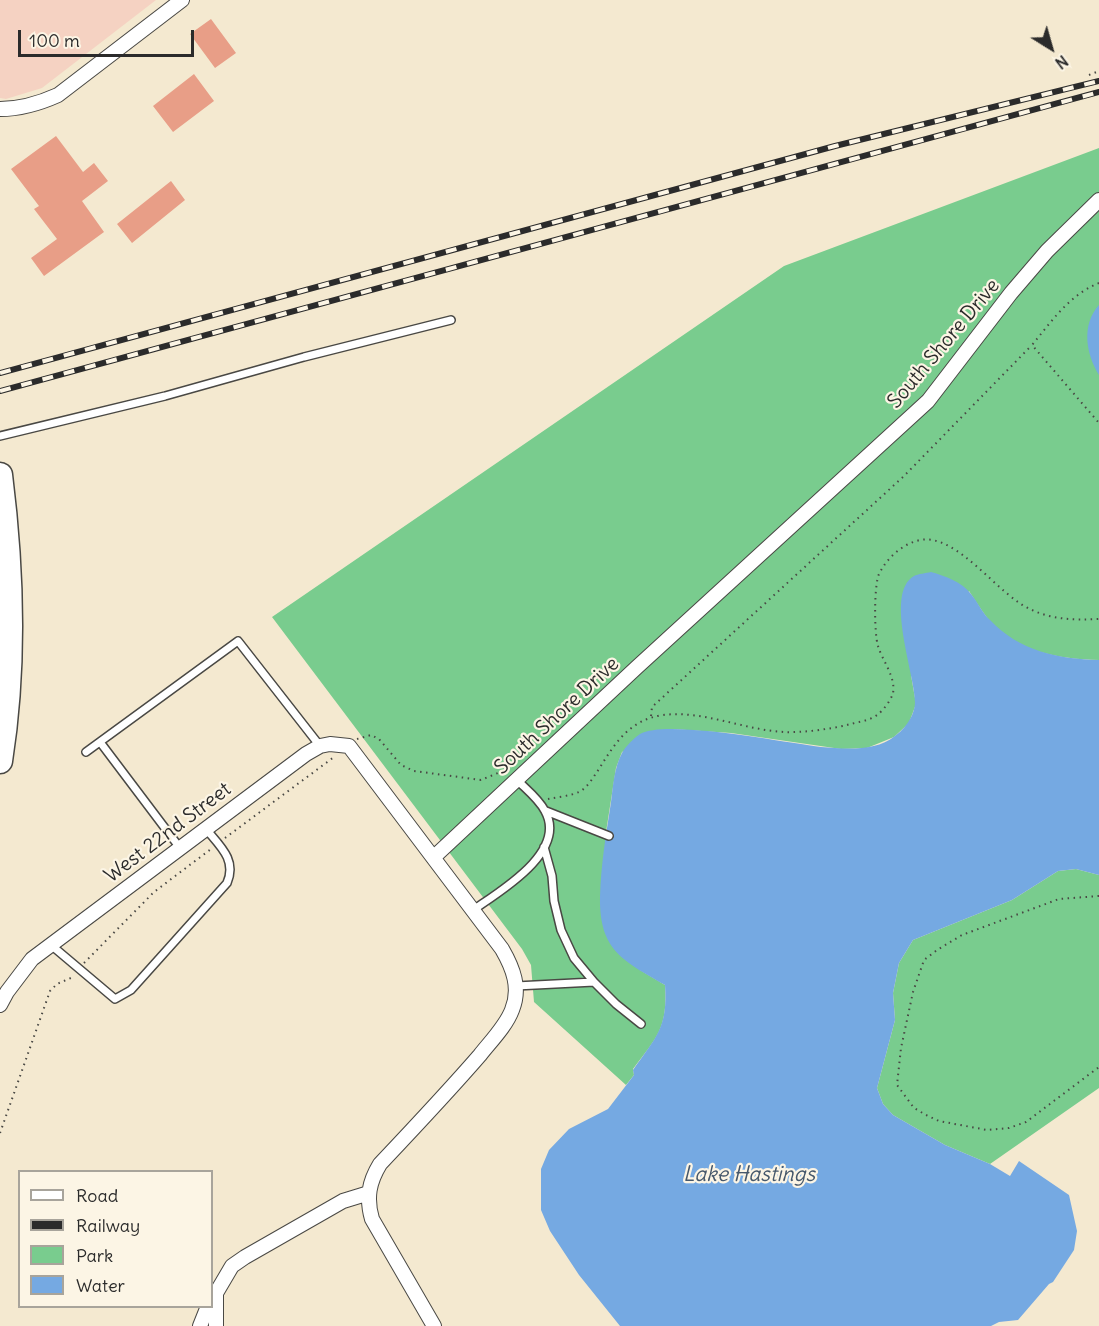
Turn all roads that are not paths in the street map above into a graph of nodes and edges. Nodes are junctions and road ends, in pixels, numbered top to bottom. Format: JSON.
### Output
{"nodes":[{"id":1,"x":182,"y":0,"type":"edge"},
{"id":2,"x":0,"y":109,"type":"edge"},
{"id":3,"x":1099,"y":200,"type":"edge"},
{"id":4,"x":451,"y":320,"type":"dead end"},
{"id":5,"x":0,"y":436,"type":"edge"},
{"id":6,"x":0,"y":474,"type":"edge"},
{"id":7,"x":100,"y":742,"type":"junction"},
{"id":8,"x":315,"y":749,"type":"junction"},
{"id":9,"x":86,"y":752,"type":"dead end"},
{"id":10,"x":0,"y":761,"type":"edge"},
{"id":11,"x":517,"y":780,"type":"junction"},
{"id":12,"x":546,"y":811,"type":"junction"},
{"id":13,"x":206,"y":829,"type":"junction"},
{"id":14,"x":609,"y":836,"type":"dead end"},
{"id":15,"x":544,"y":847,"type":"junction"},
{"id":16,"x":180,"y":848,"type":"junction"},
{"id":17,"x":434,"y":857,"type":"junction"},
{"id":18,"x":472,"y":910,"type":"junction"},
{"id":19,"x":51,"y":945,"type":"junction"},
{"id":20,"x":594,"y":982,"type":"junction"},
{"id":21,"x":516,"y":987,"type":"junction"},
{"id":22,"x":0,"y":1005,"type":"edge"},
{"id":23,"x":641,"y":1024,"type":"dead end"},
{"id":24,"x":369,"y":1193,"type":"junction"},
{"id":25,"x":214,"y":1296,"type":"edge"},
{"id":26,"x":207,"y":1308,"type":"edge"},
{"id":27,"x":200,"y":1326,"type":"edge"},
{"id":28,"x":216,"y":1326,"type":"edge"},
{"id":29,"x":434,"y":1326,"type":"edge"}],
"edges":[{"from":1,"to":2,"type":"street"},
{"from":3,"to":11,"type":"street","name":"South Shore Drive"},
{"from":4,"to":5,"type":"lane"},
{"from":6,"to":10,"type":"highway"},
{"from":7,"to":8,"type":"lane"},
{"from":7,"to":9,"type":"lane"},
{"from":7,"to":16,"type":"lane"},
{"from":8,"to":13,"type":"street","name":"West 22nd Street"},
{"from":8,"to":17,"type":"street"},
{"from":11,"to":12,"type":"lane"},
{"from":11,"to":17,"type":"street","name":"South Shore Drive"},
{"from":12,"to":14,"type":"lane"},
{"from":12,"to":15,"type":"lane"},
{"from":13,"to":16,"type":"street","name":"West 22nd Street"},
{"from":13,"to":19,"type":"lane"},
{"from":15,"to":18,"type":"lane"},
{"from":15,"to":20,"type":"lane"},
{"from":16,"to":19,"type":"street","name":"West 22nd Street"},
{"from":17,"to":18,"type":"street"},
{"from":18,"to":21,"type":"street"},
{"from":19,"to":22,"type":"street","name":"West 22nd Street"},
{"from":20,"to":21,"type":"lane"},
{"from":20,"to":23,"type":"lane"},
{"from":21,"to":24,"type":"street"},
{"from":24,"to":25,"type":"street"},
{"from":24,"to":29,"type":"street"},
{"from":25,"to":28,"type":"street"},
{"from":26,"to":27,"type":"street"}]}
